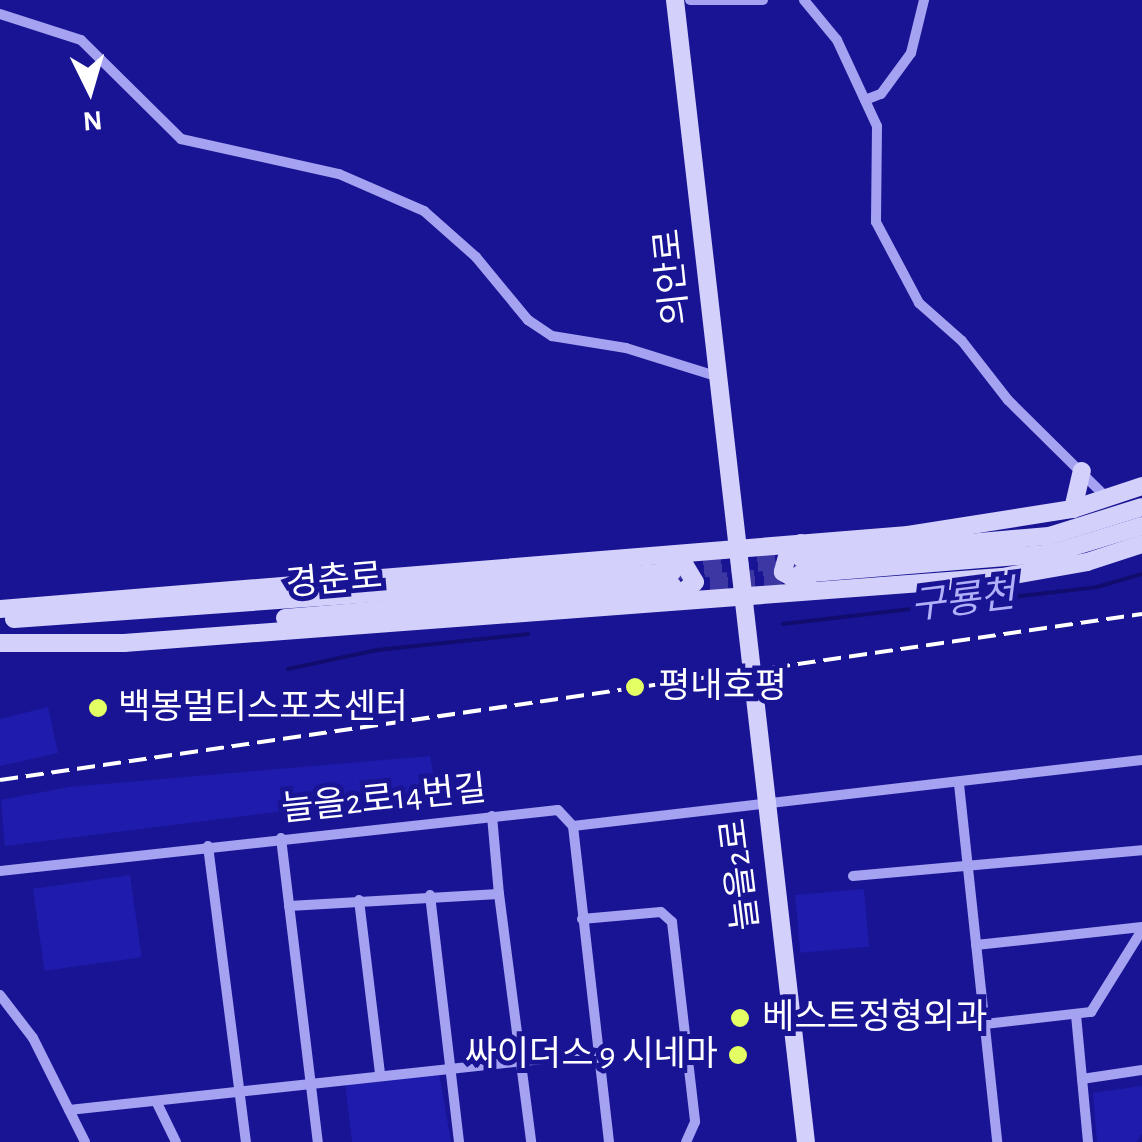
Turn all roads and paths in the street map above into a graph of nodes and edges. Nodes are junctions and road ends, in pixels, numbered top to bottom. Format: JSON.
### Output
{"nodes":[{"id":1,"x":676,"y":0,"type":"edge"},
{"id":2,"x":690,"y":0,"type":"edge"},
{"id":3,"x":762,"y":0,"type":"edge"},
{"id":4,"x":804,"y":0,"type":"edge"},
{"id":5,"x":924,"y":0,"type":"edge"},
{"id":6,"x":0,"y":14,"type":"edge"},
{"id":7,"x":866,"y":100,"type":"junction"},
{"id":8,"x":716,"y":376,"type":"junction"},
{"id":9,"x":1082,"y":471,"type":"junction"},
{"id":10,"x":1142,"y":486,"type":"edge"},
{"id":11,"x":1108,"y":499,"type":"junction"},
{"id":12,"x":1142,"y":507,"type":"edge"},
{"id":13,"x":1072,"y":509,"type":"junction"},
{"id":14,"x":1142,"y":526,"type":"edge"},
{"id":15,"x":1142,"y":544,"type":"edge"},
{"id":16,"x":736,"y":548,"type":"junction"},
{"id":17,"x":656,"y":554,"type":"junction"},
{"id":18,"x":802,"y":558,"type":"junction"},
{"id":19,"x":827,"y":591,"type":"junction"},
{"id":20,"x":740,"y":598,"type":"junction"},
{"id":21,"x":661,"y":602,"type":"junction"},
{"id":22,"x":0,"y":609,"type":"edge"},
{"id":23,"x":0,"y":621,"type":"edge"},
{"id":24,"x":0,"y":642,"type":"edge"},
{"id":25,"x":1142,"y":760,"type":"edge"},
{"id":26,"x":959,"y":784,"type":"junction"},
{"id":27,"x":766,"y":804,"type":"junction"},
{"id":28,"x":492,"y":816,"type":"junction"},
{"id":29,"x":573,"y":826,"type":"junction"},
{"id":30,"x":280,"y":838,"type":"junction"},
{"id":31,"x":208,"y":846,"type":"junction"},
{"id":32,"x":1142,"y":850,"type":"edge"},
{"id":33,"x":968,"y":866,"type":"junction"},
{"id":34,"x":0,"y":871,"type":"edge"},
{"id":35,"x":853,"y":876,"type":"dead end"},
{"id":36,"x":430,"y":894,"type":"junction"},
{"id":37,"x":498,"y":894,"type":"junction"},
{"id":38,"x":359,"y":900,"type":"junction"},
{"id":39,"x":289,"y":906,"type":"junction"},
{"id":40,"x":582,"y":919,"type":"junction"},
{"id":41,"x":1142,"y":928,"type":"edge"},
{"id":42,"x":976,"y":945,"type":"junction"},
{"id":43,"x":0,"y":995,"type":"edge"},
{"id":44,"x":1076,"y":1014,"type":"junction"},
{"id":45,"x":984,"y":1024,"type":"junction"},
{"id":46,"x":599,"y":1053,"type":"junction"},
{"id":47,"x":522,"y":1060,"type":"junction"},
{"id":48,"x":451,"y":1068,"type":"junction"},
{"id":49,"x":1142,"y":1070,"type":"edge"},
{"id":50,"x":380,"y":1073,"type":"junction"},
{"id":51,"x":1082,"y":1079,"type":"junction"},
{"id":52,"x":310,"y":1083,"type":"junction"},
{"id":53,"x":240,"y":1092,"type":"junction"},
{"id":54,"x":157,"y":1103,"type":"junction"},
{"id":55,"x":70,"y":1110,"type":"junction"},
{"id":56,"x":81,"y":1141,"type":"edge"},
{"id":57,"x":176,"y":1142,"type":"edge"},
{"id":58,"x":246,"y":1142,"type":"edge"},
{"id":59,"x":318,"y":1142,"type":"edge"},
{"id":60,"x":459,"y":1142,"type":"edge"},
{"id":61,"x":530,"y":1142,"type":"edge"},
{"id":62,"x":609,"y":1142,"type":"edge"},
{"id":63,"x":686,"y":1142,"type":"edge"},
{"id":64,"x":806,"y":1142,"type":"edge"},
{"id":65,"x":997,"y":1142,"type":"edge"},
{"id":66,"x":1088,"y":1142,"type":"edge"}],
"edges":[{"from":1,"to":8,"type":"street","name":"의안로"},
{"from":2,"to":3,"type":"street"},
{"from":4,"to":7,"type":"street"},
{"from":5,"to":7,"type":"street"},
{"from":6,"to":8,"type":"street"},
{"from":7,"to":9,"type":"street"},
{"from":8,"to":16,"type":"street","name":"의안로"},
{"from":9,"to":11,"type":"street"},
{"from":9,"to":13,"type":"street"},
{"from":10,"to":11,"type":"street"},
{"from":11,"to":13,"type":"street"},
{"from":12,"to":18,"type":"street"},
{"from":13,"to":18,"type":"street"},
{"from":14,"to":18,"type":"street"},
{"from":15,"to":19,"type":"street"},
{"from":16,"to":17,"type":"street"},
{"from":16,"to":18,"type":"street"},
{"from":16,"to":20,"type":"street","name":"늘을2로"},
{"from":17,"to":21,"type":"street"},
{"from":17,"to":22,"type":"street"},
{"from":18,"to":19,"type":"street"},
{"from":19,"to":20,"type":"street"},
{"from":20,"to":21,"type":"street"},
{"from":20,"to":27,"type":"street","name":"늘을2로"},
{"from":21,"to":24,"type":"street"},
{"from":23,"to":24,"type":"street","name":"경춘로"},
{"from":25,"to":26,"type":"street","name":"늘을2로14번길"},
{"from":26,"to":27,"type":"street","name":"늘을2로14번길"},
{"from":26,"to":33,"type":"street"},
{"from":27,"to":29,"type":"street","name":"늘을2로14번길"},
{"from":27,"to":64,"type":"street","name":"늘을2로"},
{"from":28,"to":29,"type":"street","name":"늘을2로14번길"},
{"from":28,"to":30,"type":"street","name":"늘을2로14번길"},
{"from":28,"to":37,"type":"street"},
{"from":29,"to":40,"type":"street"},
{"from":30,"to":31,"type":"street","name":"늘을2로14번길"},
{"from":30,"to":39,"type":"street"},
{"from":31,"to":34,"type":"street","name":"늘을2로14번길"},
{"from":31,"to":53,"type":"street"},
{"from":32,"to":33,"type":"street"},
{"from":33,"to":35,"type":"street"},
{"from":33,"to":42,"type":"street"},
{"from":36,"to":37,"type":"street"},
{"from":36,"to":38,"type":"street"},
{"from":36,"to":48,"type":"street"},
{"from":37,"to":47,"type":"street"},
{"from":38,"to":39,"type":"street"},
{"from":38,"to":50,"type":"street"},
{"from":39,"to":52,"type":"street"},
{"from":40,"to":46,"type":"street"},
{"from":40,"to":63,"type":"street"},
{"from":41,"to":42,"type":"street"},
{"from":41,"to":44,"type":"street"},
{"from":42,"to":45,"type":"street"},
{"from":43,"to":55,"type":"street"},
{"from":44,"to":45,"type":"street"},
{"from":44,"to":51,"type":"street"},
{"from":45,"to":65,"type":"street"},
{"from":46,"to":47,"type":"street"},
{"from":46,"to":62,"type":"street"},
{"from":47,"to":48,"type":"street"},
{"from":47,"to":61,"type":"street"},
{"from":48,"to":50,"type":"street"},
{"from":48,"to":60,"type":"street"},
{"from":49,"to":51,"type":"street"},
{"from":50,"to":52,"type":"street"},
{"from":51,"to":66,"type":"street"},
{"from":52,"to":53,"type":"street"},
{"from":52,"to":59,"type":"street"},
{"from":53,"to":54,"type":"street"},
{"from":53,"to":58,"type":"street"},
{"from":54,"to":55,"type":"street"},
{"from":54,"to":57,"type":"street"},
{"from":55,"to":56,"type":"street"}]}
